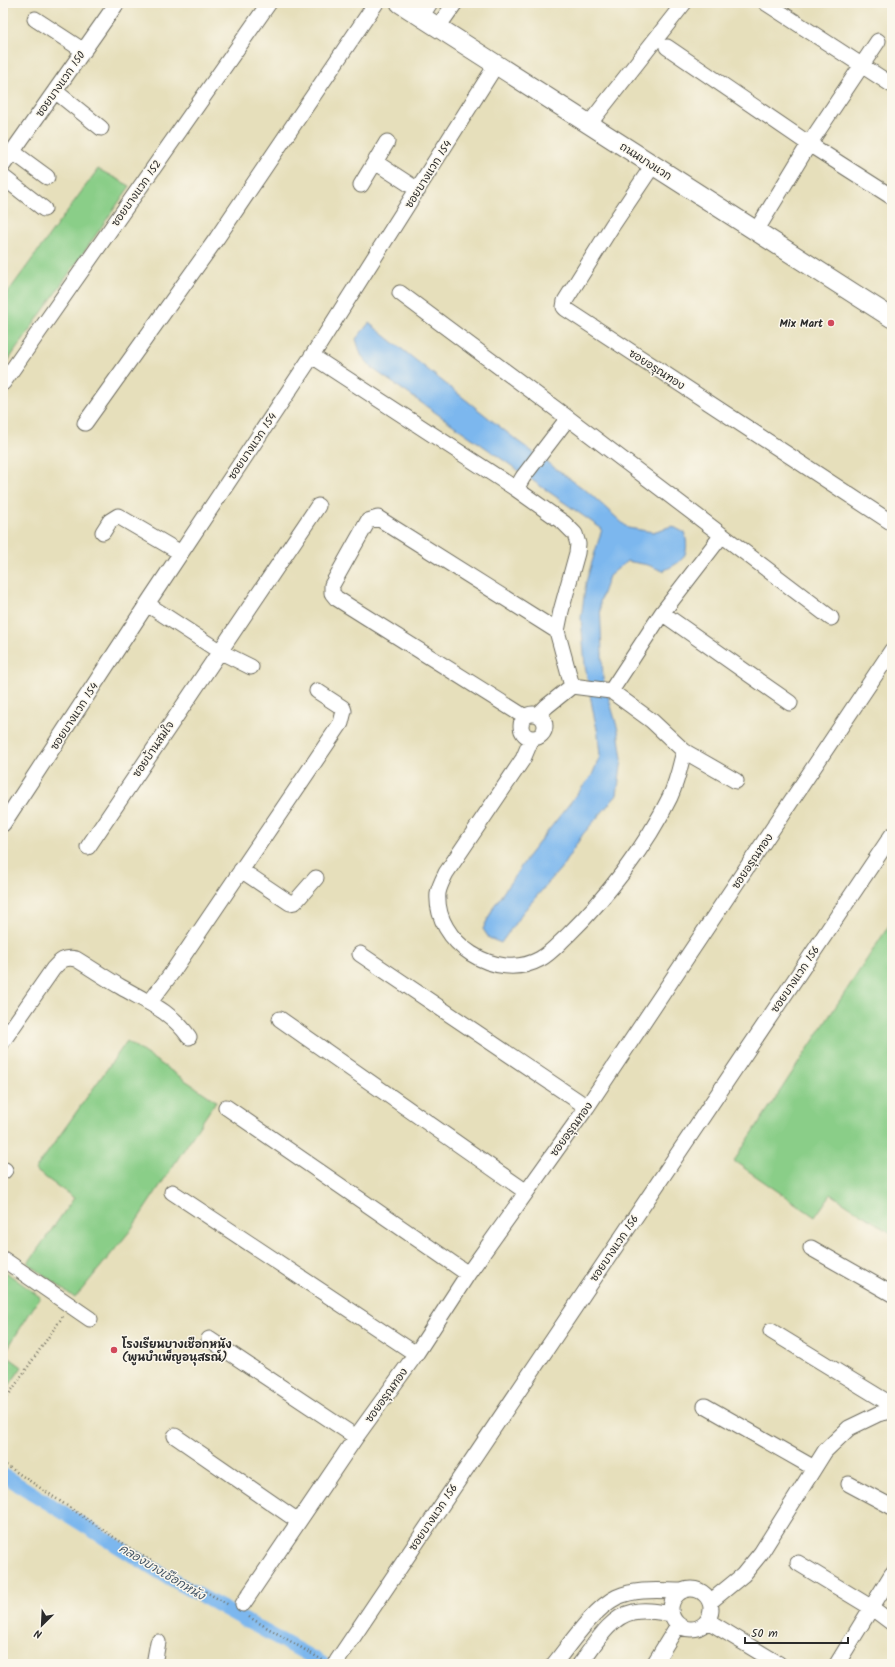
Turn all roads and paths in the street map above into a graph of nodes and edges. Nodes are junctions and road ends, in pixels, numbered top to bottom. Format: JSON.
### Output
{"nodes":[{"id":1,"x":117,"y":3,"type":"edge"},
{"id":2,"x":269,"y":3,"type":"edge"},
{"id":3,"x":376,"y":3,"type":"edge"},
{"id":4,"x":455,"y":3,"type":"edge"},
{"id":5,"x":684,"y":3,"type":"edge"},
{"id":6,"x":766,"y":3,"type":"edge"},
{"id":7,"x":414,"y":7,"type":"edge"},
{"id":8,"x":34,"y":19,"type":"dead end"},
{"id":9,"x":438,"y":28,"type":"junction"},
{"id":10,"x":878,"y":41,"type":"dead end"},
{"id":11,"x":667,"y":47,"type":"dead end"},
{"id":12,"x":84,"y":51,"type":"junction"},
{"id":13,"x":496,"y":65,"type":"junction"},
{"id":14,"x":862,"y":66,"type":"junction"},
{"id":15,"x":892,"y":85,"type":"edge"},
{"id":16,"x":55,"y":91,"type":"junction"},
{"id":17,"x":589,"y":124,"type":"junction"},
{"id":18,"x":101,"y":128,"type":"dead end"},
{"id":19,"x":387,"y":142,"type":"dead end"},
{"id":20,"x":810,"y":144,"type":"junction"},
{"id":21,"x":13,"y":152,"type":"junction"},
{"id":22,"x":375,"y":162,"type":"junction"},
{"id":23,"x":3,"y":165,"type":"edge"},
{"id":24,"x":653,"y":165,"type":"junction"},
{"id":25,"x":3,"y":177,"type":"edge"},
{"id":26,"x":47,"y":177,"type":"dead end"},
{"id":27,"x":361,"y":185,"type":"dead end"},
{"id":28,"x":418,"y":190,"type":"junction"},
{"id":29,"x":892,"y":197,"type":"edge"},
{"id":30,"x":44,"y":209,"type":"dead end"},
{"id":31,"x":756,"y":230,"type":"junction"},
{"id":32,"x":400,"y":293,"type":"dead end"},
{"id":33,"x":892,"y":318,"type":"edge"},
{"id":34,"x":312,"y":356,"type":"junction"},
{"id":35,"x":3,"y":383,"type":"edge"},
{"id":36,"x":568,"y":418,"type":"junction"},
{"id":37,"x":85,"y":422,"type":"dead end"},
{"id":38,"x":520,"y":483,"type":"junction"},
{"id":39,"x":318,"y":506,"type":"dead end"},
{"id":40,"x":892,"y":523,"type":"edge"},
{"id":41,"x":103,"y":532,"type":"dead end"},
{"id":42,"x":722,"y":535,"type":"junction"},
{"id":43,"x":181,"y":553,"type":"junction"},
{"id":44,"x":147,"y":604,"type":"junction"},
{"id":45,"x":662,"y":613,"type":"junction"},
{"id":46,"x":831,"y":618,"type":"dead end"},
{"id":47,"x":557,"y":631,"type":"junction"},
{"id":48,"x":892,"y":650,"type":"edge"},
{"id":49,"x":219,"y":651,"type":"junction"},
{"id":50,"x":251,"y":667,"type":"dead end"},
{"id":51,"x":579,"y":687,"type":"junction"},
{"id":52,"x":317,"y":691,"type":"dead end"},
{"id":53,"x":609,"y":691,"type":"junction"},
{"id":54,"x":790,"y":703,"type":"dead end"},
{"id":55,"x":531,"y":716,"type":"junction"},
{"id":56,"x":684,"y":751,"type":"junction"},
{"id":57,"x":736,"y":781,"type":"dead end"},
{"id":58,"x":3,"y":824,"type":"edge"},
{"id":59,"x":892,"y":834,"type":"edge"},
{"id":60,"x":88,"y":847,"type":"dead end"},
{"id":61,"x":241,"y":870,"type":"junction"},
{"id":62,"x":316,"y":878,"type":"dead end"},
{"id":63,"x":360,"y":954,"type":"dead end"},
{"id":64,"x":150,"y":1002,"type":"junction"},
{"id":65,"x":280,"y":1019,"type":"dead end"},
{"id":66,"x":189,"y":1037,"type":"dead end"},
{"id":67,"x":3,"y":1041,"type":"edge"},
{"id":68,"x":226,"y":1107,"type":"dead end"},
{"id":69,"x":587,"y":1107,"type":"junction"},
{"id":70,"x":525,"y":1191,"type":"junction"},
{"id":71,"x":172,"y":1192,"type":"dead end"},
{"id":72,"x":811,"y":1248,"type":"dead end"},
{"id":73,"x":3,"y":1259,"type":"edge"},
{"id":74,"x":468,"y":1274,"type":"junction"},
{"id":75,"x":892,"y":1294,"type":"edge"},
{"id":76,"x":70,"y":1305,"type":"junction"},
{"id":77,"x":90,"y":1319,"type":"dead end"},
{"id":78,"x":771,"y":1331,"type":"dead end"},
{"id":79,"x":209,"y":1339,"type":"dead end"},
{"id":80,"x":416,"y":1354,"type":"junction"},
{"id":81,"x":3,"y":1403,"type":"edge"},
{"id":82,"x":892,"y":1405,"type":"edge"},
{"id":83,"x":705,"y":1406,"type":"dead end"},
{"id":84,"x":892,"y":1410,"type":"edge"},
{"id":85,"x":175,"y":1436,"type":"dead end"},
{"id":86,"x":356,"y":1437,"type":"junction"},
{"id":87,"x":3,"y":1463,"type":"edge"},
{"id":88,"x":814,"y":1468,"type":"junction"},
{"id":89,"x":849,"y":1484,"type":"dead end"},
{"id":90,"x":892,"y":1507,"type":"edge"},
{"id":91,"x":298,"y":1521,"type":"junction"},
{"id":92,"x":798,"y":1563,"type":"dead end"},
{"id":93,"x":892,"y":1574,"type":"edge"},
{"id":94,"x":682,"y":1591,"type":"junction"},
{"id":95,"x":710,"y":1602,"type":"junction"},
{"id":96,"x":872,"y":1608,"type":"junction"},
{"id":97,"x":241,"y":1609,"type":"junction"},
{"id":98,"x":674,"y":1619,"type":"junction"},
{"id":99,"x":708,"y":1621,"type":"junction"},
{"id":100,"x":892,"y":1623,"type":"edge"},
{"id":101,"x":158,"y":1642,"type":"dead end"},
{"id":102,"x":333,"y":1662,"type":"edge"},
{"id":103,"x":154,"y":1664,"type":"edge"},
{"id":104,"x":554,"y":1664,"type":"edge"},
{"id":105,"x":580,"y":1664,"type":"edge"},
{"id":106,"x":654,"y":1664,"type":"edge"},
{"id":107,"x":779,"y":1664,"type":"edge"},
{"id":108,"x":837,"y":1664,"type":"edge"}],
"edges":[{"from":1,"to":12,"type":"street","name":"ซอยบางแวก 150"},
{"from":2,"to":35,"type":"street","name":"ซอยบางแวก 152"},
{"from":3,"to":37,"type":"street"},
{"from":4,"to":9,"type":"street"},
{"from":5,"to":17,"type":"street"},
{"from":6,"to":14,"type":"street"},
{"from":7,"to":9,"type":"main road","name":"ถนนบางแวก"},
{"from":8,"to":12,"type":"street"},
{"from":9,"to":13,"type":"main road","name":"ถนนบางแวก"},
{"from":10,"to":14,"type":"street"},
{"from":11,"to":20,"type":"street"},
{"from":12,"to":16,"type":"street","name":"ซอยบางแวก 150"},
{"from":13,"to":17,"type":"main road","name":"ถนนบางแวก"},
{"from":13,"to":28,"type":"street","name":"ซอยบางแวก 154"},
{"from":14,"to":15,"type":"street"},
{"from":14,"to":20,"type":"street"},
{"from":16,"to":18,"type":"street"},
{"from":16,"to":21,"type":"street","name":"ซอยบางแวก 150"},
{"from":17,"to":24,"type":"main road","name":"ถนนบางแวก"},
{"from":19,"to":22,"type":"street"},
{"from":20,"to":29,"type":"street"},
{"from":20,"to":31,"type":"street"},
{"from":21,"to":23,"type":"street","name":"ซอยบางแวก 150"},
{"from":21,"to":26,"type":"street"},
{"from":22,"to":27,"type":"street"},
{"from":22,"to":28,"type":"street"},
{"from":24,"to":31,"type":"main road","name":"ถนนบางแวก"},
{"from":24,"to":40,"type":"street","name":"ซอยอรุณทอง"},
{"from":25,"to":30,"type":"street"},
{"from":28,"to":34,"type":"street","name":"ซอยบางแวก 154"},
{"from":31,"to":33,"type":"main road","name":"ถนนบางแวก"},
{"from":32,"to":36,"type":"street"},
{"from":34,"to":38,"type":"street"},
{"from":34,"to":43,"type":"street","name":"ซอยบางแวก 154"},
{"from":36,"to":38,"type":"street"},
{"from":36,"to":42,"type":"street"},
{"from":38,"to":47,"type":"street"},
{"from":39,"to":49,"type":"street","name":"ซอยบ้านสมใจ"},
{"from":41,"to":43,"type":"street"},
{"from":42,"to":45,"type":"street"},
{"from":42,"to":46,"type":"street"},
{"from":43,"to":44,"type":"street","name":"ซอยบางแวก 154"},
{"from":44,"to":49,"type":"street"},
{"from":44,"to":58,"type":"street","name":"ซอยบางแวก 154"},
{"from":45,"to":53,"type":"street"},
{"from":45,"to":54,"type":"street"},
{"from":47,"to":51,"type":"street"},
{"from":47,"to":55,"type":"street"},
{"from":48,"to":69,"type":"street","name":"ซอยอรุณทอง"},
{"from":49,"to":50,"type":"street"},
{"from":49,"to":60,"type":"street","name":"ซอยบ้านสมใจ"},
{"from":51,"to":53,"type":"street"},
{"from":51,"to":55,"type":"street"},
{"from":52,"to":61,"type":"street"},
{"from":53,"to":56,"type":"street"},
{"from":55,"to":56,"type":"street"},
{"from":56,"to":57,"type":"street"},
{"from":59,"to":102,"type":"street","name":"ซอยบางแวก 156"},
{"from":61,"to":62,"type":"street"},
{"from":61,"to":64,"type":"street"},
{"from":63,"to":69,"type":"street"},
{"from":64,"to":66,"type":"street"},
{"from":64,"to":67,"type":"street"},
{"from":65,"to":70,"type":"street"},
{"from":68,"to":74,"type":"street"},
{"from":69,"to":70,"type":"street","name":"ซอยอรุณทอง"},
{"from":70,"to":74,"type":"street","name":"ซอยอรุณทอง"},
{"from":71,"to":80,"type":"street"},
{"from":72,"to":75,"type":"street"},
{"from":73,"to":76,"type":"street"},
{"from":74,"to":80,"type":"street","name":"ซอยอรุณทอง"},
{"from":76,"to":77,"type":"street"},
{"from":76,"to":81,"type":"path"},
{"from":78,"to":82,"type":"street"},
{"from":79,"to":86,"type":"street"},
{"from":80,"to":86,"type":"street","name":"ซอยอรุณทอง"},
{"from":83,"to":88,"type":"street"},
{"from":84,"to":88,"type":"street"},
{"from":85,"to":91,"type":"street"},
{"from":86,"to":91,"type":"street","name":"ซอยอรุณทอง"},
{"from":87,"to":97,"type":"path"},
{"from":88,"to":95,"type":"street"},
{"from":89,"to":90,"type":"street"},
{"from":91,"to":97,"type":"street","name":"ซอยอรุณทอง"},
{"from":92,"to":96,"type":"street"},
{"from":93,"to":96,"type":"street"},
{"from":94,"to":95,"type":"street"},
{"from":94,"to":98,"type":"street"},
{"from":94,"to":104,"type":"street"},
{"from":95,"to":99,"type":"street"},
{"from":96,"to":100,"type":"street"},
{"from":96,"to":108,"type":"street"},
{"from":97,"to":102,"type":"path"},
{"from":98,"to":99,"type":"street"},
{"from":98,"to":105,"type":"street"},
{"from":98,"to":106,"type":"street"},
{"from":99,"to":107,"type":"street"},
{"from":101,"to":103,"type":"street"}]}
